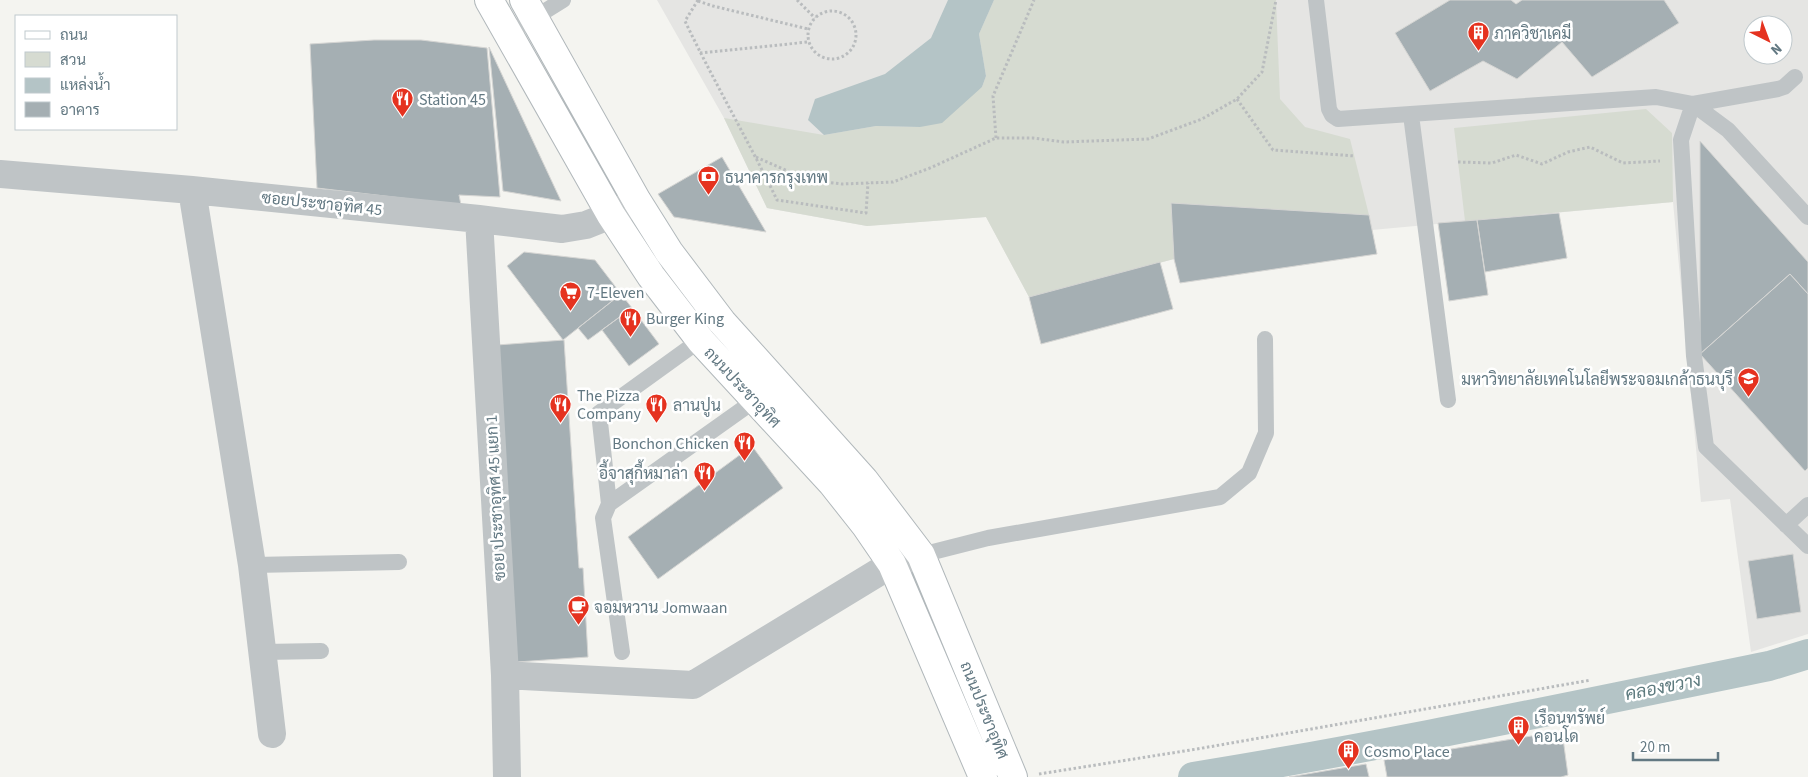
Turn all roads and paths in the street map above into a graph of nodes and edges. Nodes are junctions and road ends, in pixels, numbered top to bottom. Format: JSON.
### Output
{"nodes":[{"id":1,"x":489,"y":0,"type":"edge"},
{"id":2,"x":563,"y":0,"type":"edge"},
{"id":3,"x":698,"y":0,"type":"edge"},
{"id":4,"x":798,"y":0,"type":"edge"},
{"id":5,"x":1034,"y":0,"type":"edge"},
{"id":6,"x":1276,"y":0,"type":"edge"},
{"id":7,"x":1316,"y":0,"type":"edge"},
{"id":8,"x":529,"y":9,"type":"edge"},
{"id":9,"x":815,"y":18,"type":"junction"},
{"id":10,"x":808,"y":29,"type":"junction"},
{"id":11,"x":510,"y":34,"type":"junction"},
{"id":12,"x":808,"y":42,"type":"junction"},
{"id":13,"x":700,"y":52,"type":"junction"},
{"id":14,"x":1795,"y":77,"type":"dead end"},
{"id":15,"x":1237,"y":100,"type":"junction"},
{"id":16,"x":1693,"y":104,"type":"junction"},
{"id":17,"x":1411,"y":114,"type":"junction"},
{"id":18,"x":996,"y":138,"type":"junction"},
{"id":19,"x":756,"y":156,"type":"junction"},
{"id":20,"x":1355,"y":156,"type":"dead end"},
{"id":21,"x":1682,"y":161,"type":"junction"},
{"id":22,"x":1458,"y":162,"type":"dead end"},
{"id":23,"x":0,"y":174,"type":"edge"},
{"id":24,"x":868,"y":183,"type":"junction"},
{"id":25,"x":192,"y":190,"type":"junction"},
{"id":26,"x":637,"y":201,"type":"junction"},
{"id":27,"x":611,"y":215,"type":"junction"},
{"id":28,"x":1808,"y":217,"type":"edge"},
{"id":29,"x":479,"y":219,"type":"junction"},
{"id":30,"x":722,"y":322,"type":"junction"},
{"id":31,"x":1265,"y":339,"type":"dead end"},
{"id":32,"x":701,"y":341,"type":"junction"},
{"id":33,"x":777,"y":385,"type":"junction"},
{"id":34,"x":755,"y":400,"type":"junction"},
{"id":35,"x":1448,"y":400,"type":"dead end"},
{"id":36,"x":609,"y":504,"type":"junction"},
{"id":37,"x":1808,"y":505,"type":"edge"},
{"id":38,"x":1786,"y":525,"type":"junction"},
{"id":39,"x":1808,"y":546,"type":"edge"},
{"id":40,"x":921,"y":555,"type":"junction"},
{"id":41,"x":399,"y":562,"type":"dead end"},
{"id":42,"x":892,"y":564,"type":"junction"},
{"id":43,"x":252,"y":565,"type":"junction"},
{"id":44,"x":321,"y":651,"type":"dead end"},
{"id":45,"x":263,"y":652,"type":"junction"},
{"id":46,"x":622,"y":652,"type":"dead end"},
{"id":47,"x":505,"y":676,"type":"junction"},
{"id":48,"x":1591,"y":680,"type":"dead end"},
{"id":49,"x":272,"y":734,"type":"dead end"},
{"id":50,"x":1023,"y":776,"type":"edge"},
{"id":51,"x":507,"y":777,"type":"edge"},
{"id":52,"x":983,"y":777,"type":"edge"}],
"edges":[{"from":1,"to":11,"type":"main road","name":"ถนนประชาอุทิศ"},
{"from":2,"to":8,"type":"lane"},
{"from":3,"to":10,"type":"path"},
{"from":3,"to":13,"type":"path"},
{"from":4,"to":9,"type":"path"},
{"from":5,"to":18,"type":"path"},
{"from":6,"to":15,"type":"path"},
{"from":7,"to":17,"type":"lane"},
{"from":8,"to":11,"type":"lane"},
{"from":8,"to":26,"type":"main road","name":"ถนนประชาอุทิศ"},
{"from":9,"to":10,"type":"path"},
{"from":9,"to":12,"type":"path"},
{"from":10,"to":12,"type":"path"},
{"from":11,"to":27,"type":"main road","name":"ถนนประชาอุทิศ"},
{"from":12,"to":13,"type":"path"},
{"from":13,"to":19,"type":"path"},
{"from":14,"to":16,"type":"lane"},
{"from":15,"to":18,"type":"path"},
{"from":15,"to":20,"type":"path"},
{"from":16,"to":17,"type":"lane"},
{"from":16,"to":21,"type":"lane"},
{"from":16,"to":28,"type":"lane"},
{"from":17,"to":35,"type":"lane"},
{"from":18,"to":24,"type":"path"},
{"from":19,"to":24,"type":"path"},
{"from":19,"to":24,"type":"path"},
{"from":21,"to":22,"type":"path"},
{"from":21,"to":38,"type":"lane"},
{"from":23,"to":25,"type":"street","name":"ซอยประชาอุทิศ 45"},
{"from":25,"to":29,"type":"street","name":"ซอยประชาอุทิศ 45"},
{"from":25,"to":43,"type":"street"},
{"from":26,"to":27,"type":"street","name":"ซอยประชาอุทิศ 45"},
{"from":26,"to":30,"type":"main road","name":"ถนนประชาอุทิศ"},
{"from":27,"to":29,"type":"street","name":"ซอยประชาอุทิศ 45"},
{"from":27,"to":32,"type":"main road","name":"ถนนประชาอุทิศ"},
{"from":29,"to":47,"type":"street","name":"ซอย ประชาอุทิศ 45 แยก 1"},
{"from":30,"to":32,"type":"lane"},
{"from":30,"to":33,"type":"main road","name":"ถนนประชาอุทิศ"},
{"from":31,"to":40,"type":"lane"},
{"from":32,"to":34,"type":"main road","name":"ถนนประชาอุทิศ"},
{"from":32,"to":36,"type":"lane"},
{"from":33,"to":34,"type":"lane"},
{"from":33,"to":40,"type":"main road","name":"ถนนประชาอุทิศ"},
{"from":34,"to":36,"type":"lane"},
{"from":34,"to":42,"type":"main road","name":"ถนนประชาอุทิศ"},
{"from":36,"to":46,"type":"lane"},
{"from":37,"to":38,"type":"lane"},
{"from":38,"to":39,"type":"lane"},
{"from":40,"to":42,"type":"street"},
{"from":40,"to":50,"type":"main road","name":"ถนนประชาอุทิศ"},
{"from":41,"to":43,"type":"lane"},
{"from":42,"to":47,"type":"street"},
{"from":42,"to":52,"type":"main road","name":"ถนนประชาอุทิศ"},
{"from":43,"to":45,"type":"street"},
{"from":44,"to":45,"type":"lane"},
{"from":45,"to":49,"type":"street"},
{"from":47,"to":51,"type":"street","name":"ซอย ประชาอุทิศ 45 แยก 1"},
{"from":48,"to":50,"type":"path"}]}
